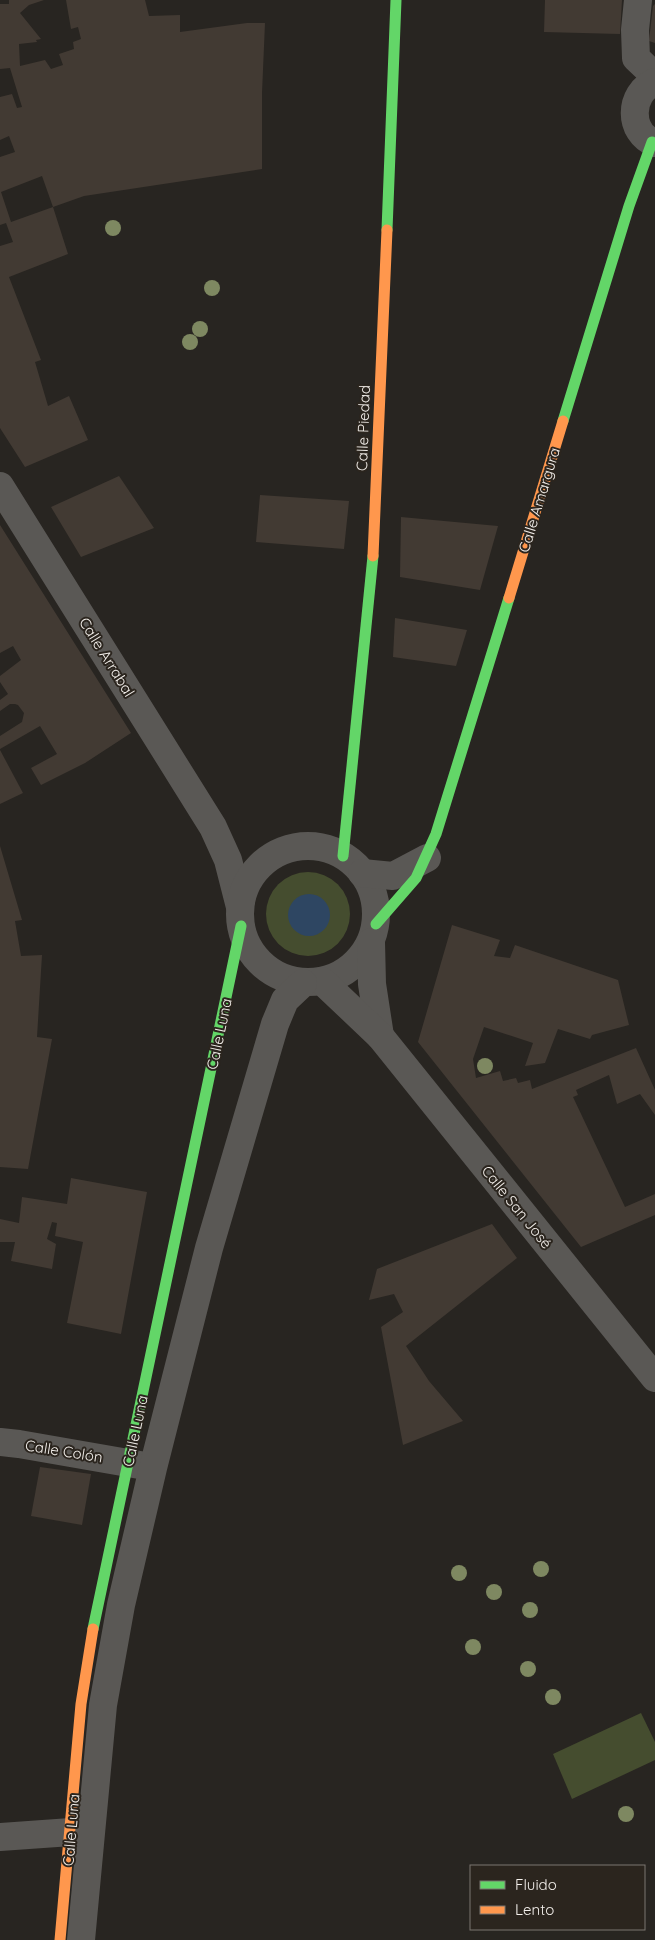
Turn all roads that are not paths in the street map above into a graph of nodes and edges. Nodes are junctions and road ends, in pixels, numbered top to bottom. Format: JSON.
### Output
{"nodes":[{"id":1,"x":396,"y":0,"type":"edge"},
{"id":2,"x":638,"y":0,"type":"edge"},
{"id":3,"x":655,"y":76,"type":"edge"},
{"id":4,"x":655,"y":82,"type":"edge"},
{"id":5,"x":654,"y":143,"type":"edge"},
{"id":6,"x":0,"y":486,"type":"edge"},
{"id":7,"x":213,"y":828,"type":"junction"},
{"id":8,"x":427,"y":858,"type":"junction"},
{"id":9,"x":267,"y":860,"type":"junction"},
{"id":10,"x":353,"y":864,"type":"junction"},
{"id":11,"x":241,"y":916,"type":"junction"},
{"id":12,"x":373,"y":933,"type":"junction"},
{"id":13,"x":313,"y":982,"type":"junction"},
{"id":14,"x":380,"y":1036,"type":"junction"},
{"id":15,"x":655,"y":1378,"type":"edge"},
{"id":16,"x":0,"y":1442,"type":"edge"},
{"id":17,"x":141,"y":1465,"type":"junction"},
{"id":18,"x":80,"y":1833,"type":"junction"},
{"id":19,"x":0,"y":1837,"type":"edge"},
{"id":20,"x":60,"y":1940,"type":"edge"},
{"id":21,"x":80,"y":1940,"type":"edge"}],
"edges":[{"from":1,"to":10,"type":"street","name":"Calle Piedad"},
{"from":2,"to":3,"type":"street"},
{"from":4,"to":5,"type":"street"},
{"from":5,"to":8,"type":"street","name":"Calle Amargura"},
{"from":6,"to":7,"type":"street","name":"Calle Arrabal"},
{"from":7,"to":9,"type":"street","name":"Calle Arrabal"},
{"from":7,"to":11,"type":"street","name":"Calle Arrabal"},
{"from":8,"to":10,"type":"street"},
{"from":8,"to":12,"type":"street","name":"Calle Amargura"},
{"from":9,"to":10,"type":"street"},
{"from":9,"to":11,"type":"street"},
{"from":10,"to":12,"type":"street"},
{"from":11,"to":13,"type":"street"},
{"from":11,"to":17,"type":"street","name":"Calle Luna"},
{"from":12,"to":13,"type":"street"},
{"from":12,"to":14,"type":"street"},
{"from":13,"to":14,"type":"street","name":"Calle San José"},
{"from":13,"to":17,"type":"street","name":"Calle Luna"},
{"from":14,"to":15,"type":"street","name":"Calle San José"},
{"from":16,"to":17,"type":"street","name":"Calle Colón"},
{"from":17,"to":18,"type":"street","name":"Calle Luna"},
{"from":18,"to":19,"type":"street"},
{"from":18,"to":20,"type":"street","name":"Calle Luna"},
{"from":18,"to":21,"type":"street","name":"Calle Luna"}]}
